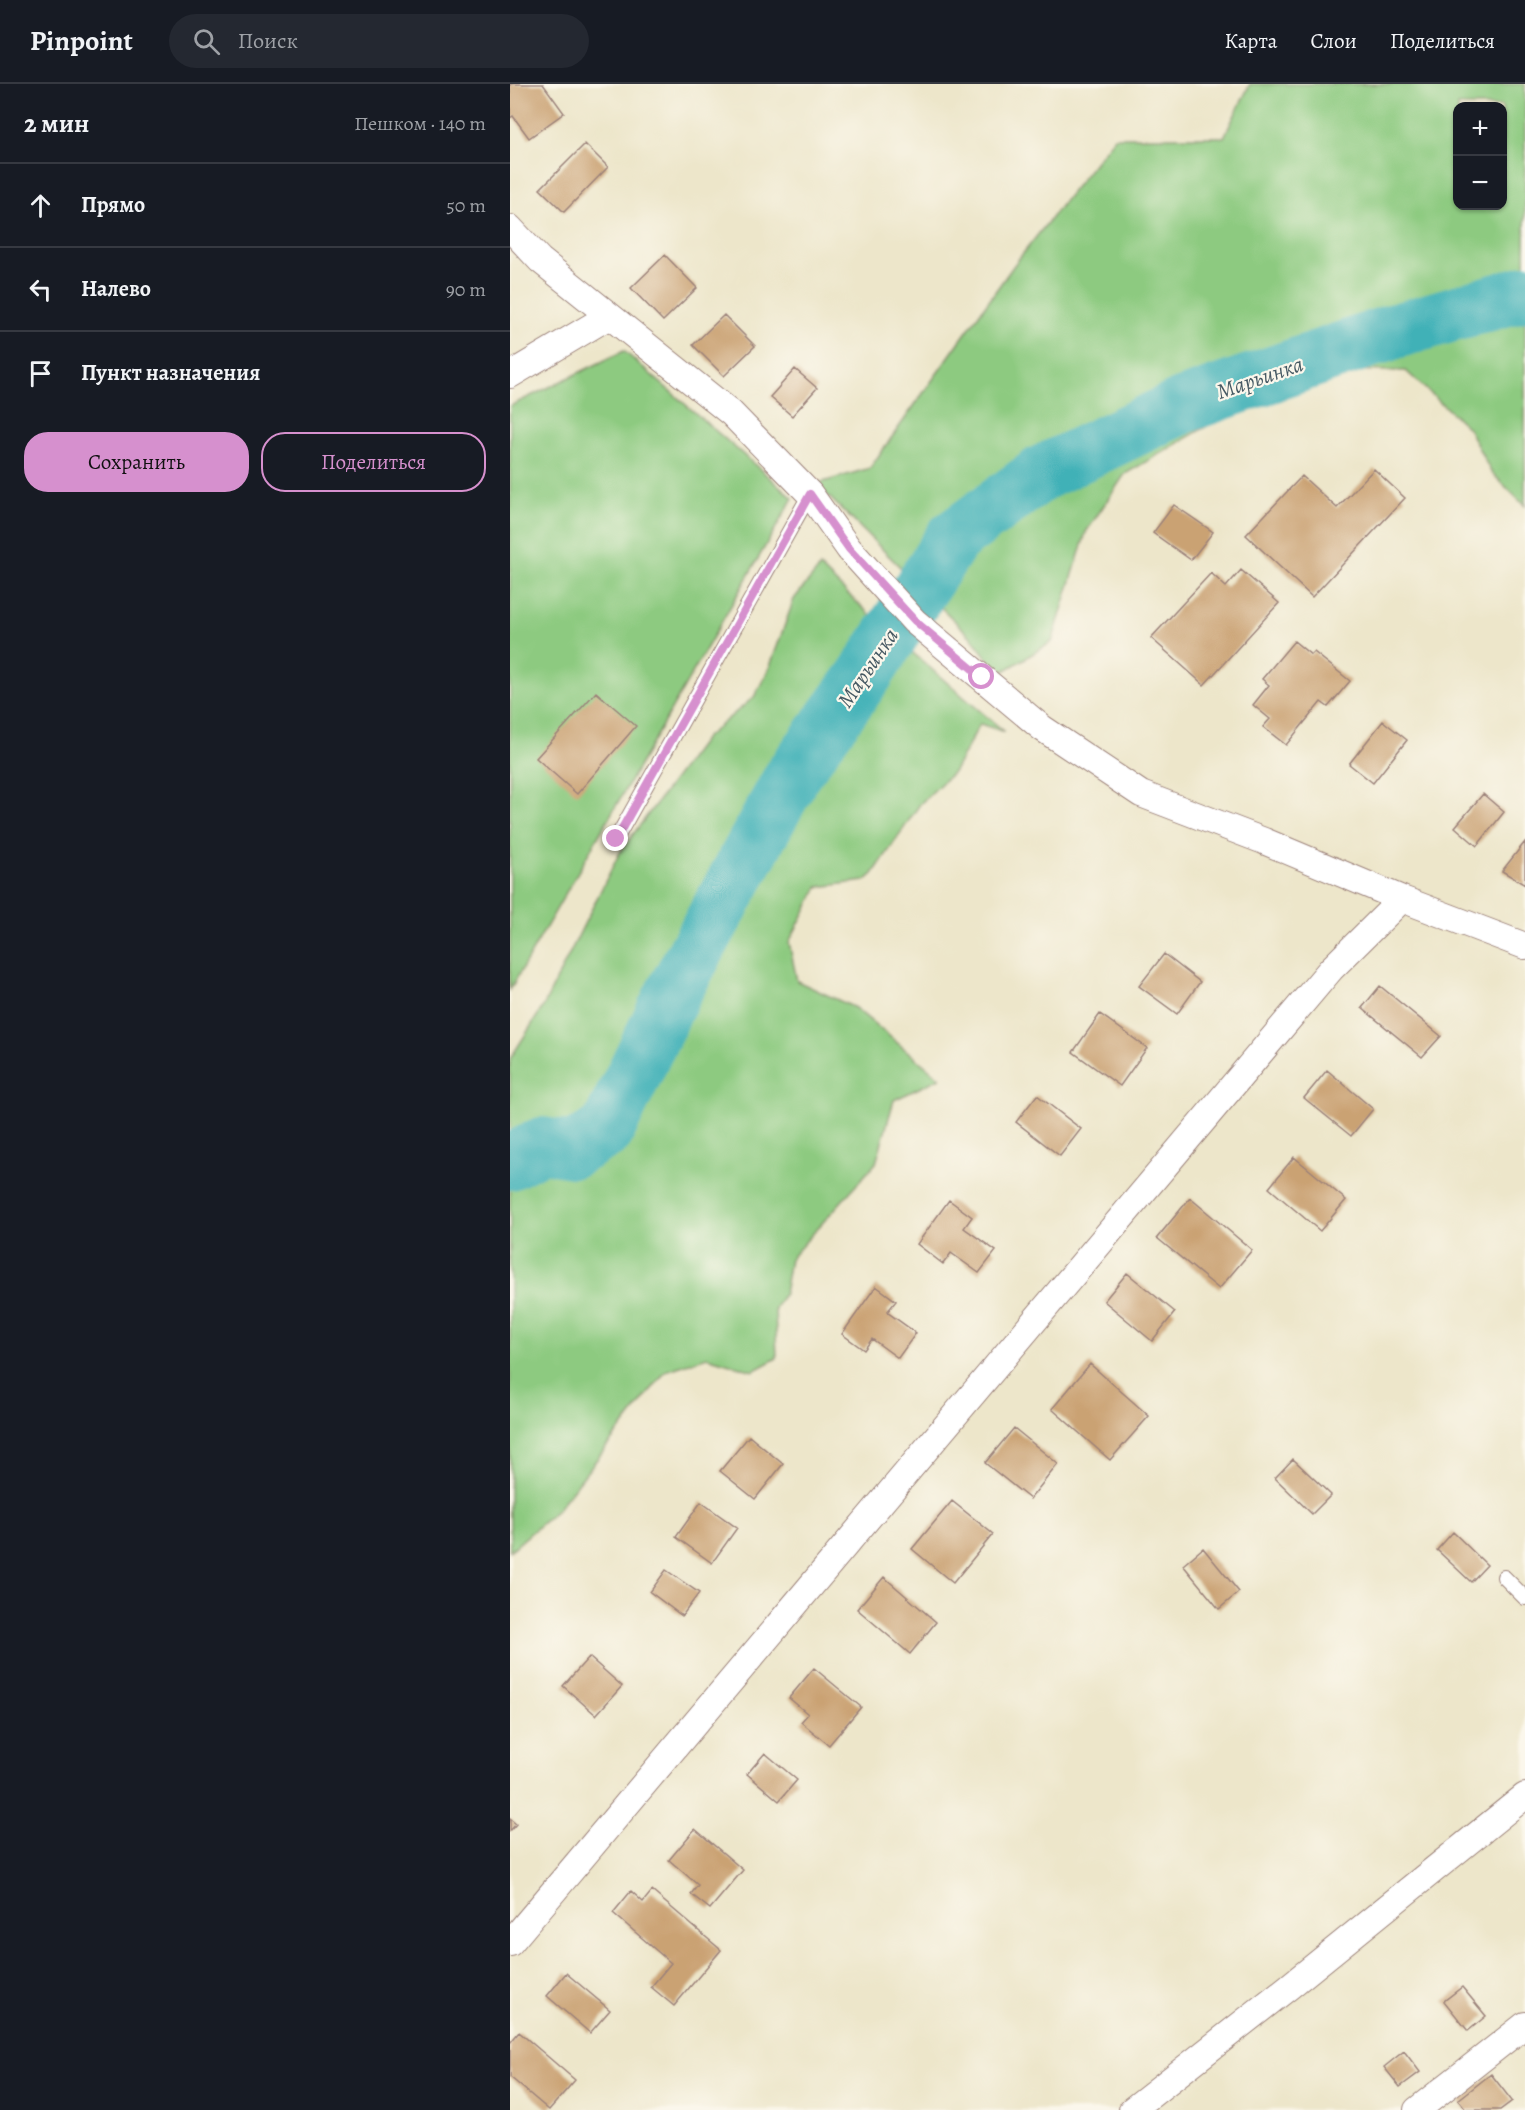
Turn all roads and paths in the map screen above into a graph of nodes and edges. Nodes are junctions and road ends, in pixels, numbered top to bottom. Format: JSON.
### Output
{"nodes":[{"id":1,"x":510,"y":228,"type":"edge"},
{"id":2,"x":609,"y":316,"type":"junction"},
{"id":3,"x":510,"y":375,"type":"edge"},
{"id":4,"x":810,"y":494,"type":"junction"},
{"id":5,"x":616,"y":839,"type":"dead end"},
{"id":6,"x":1402,"y":899,"type":"junction"},
{"id":7,"x":1525,"y":946,"type":"edge"},
{"id":8,"x":1504,"y":1577,"type":"dead end"},
{"id":9,"x":1525,"y":1598,"type":"edge"},
{"id":10,"x":1525,"y":1796,"type":"edge"},
{"id":11,"x":510,"y":1943,"type":"edge"},
{"id":12,"x":1525,"y":2025,"type":"edge"},
{"id":13,"x":1132,"y":2110,"type":"edge"},
{"id":14,"x":1417,"y":2110,"type":"edge"}],
"edges":[{"from":1,"to":2,"type":"street"},
{"from":2,"to":3,"type":"street"},
{"from":2,"to":4,"type":"street"},
{"from":4,"to":5,"type":"lane"},
{"from":4,"to":6,"type":"street"},
{"from":6,"to":7,"type":"street"},
{"from":6,"to":11,"type":"street"},
{"from":8,"to":9,"type":"lane"},
{"from":10,"to":13,"type":"street"},
{"from":12,"to":14,"type":"street"}]}
